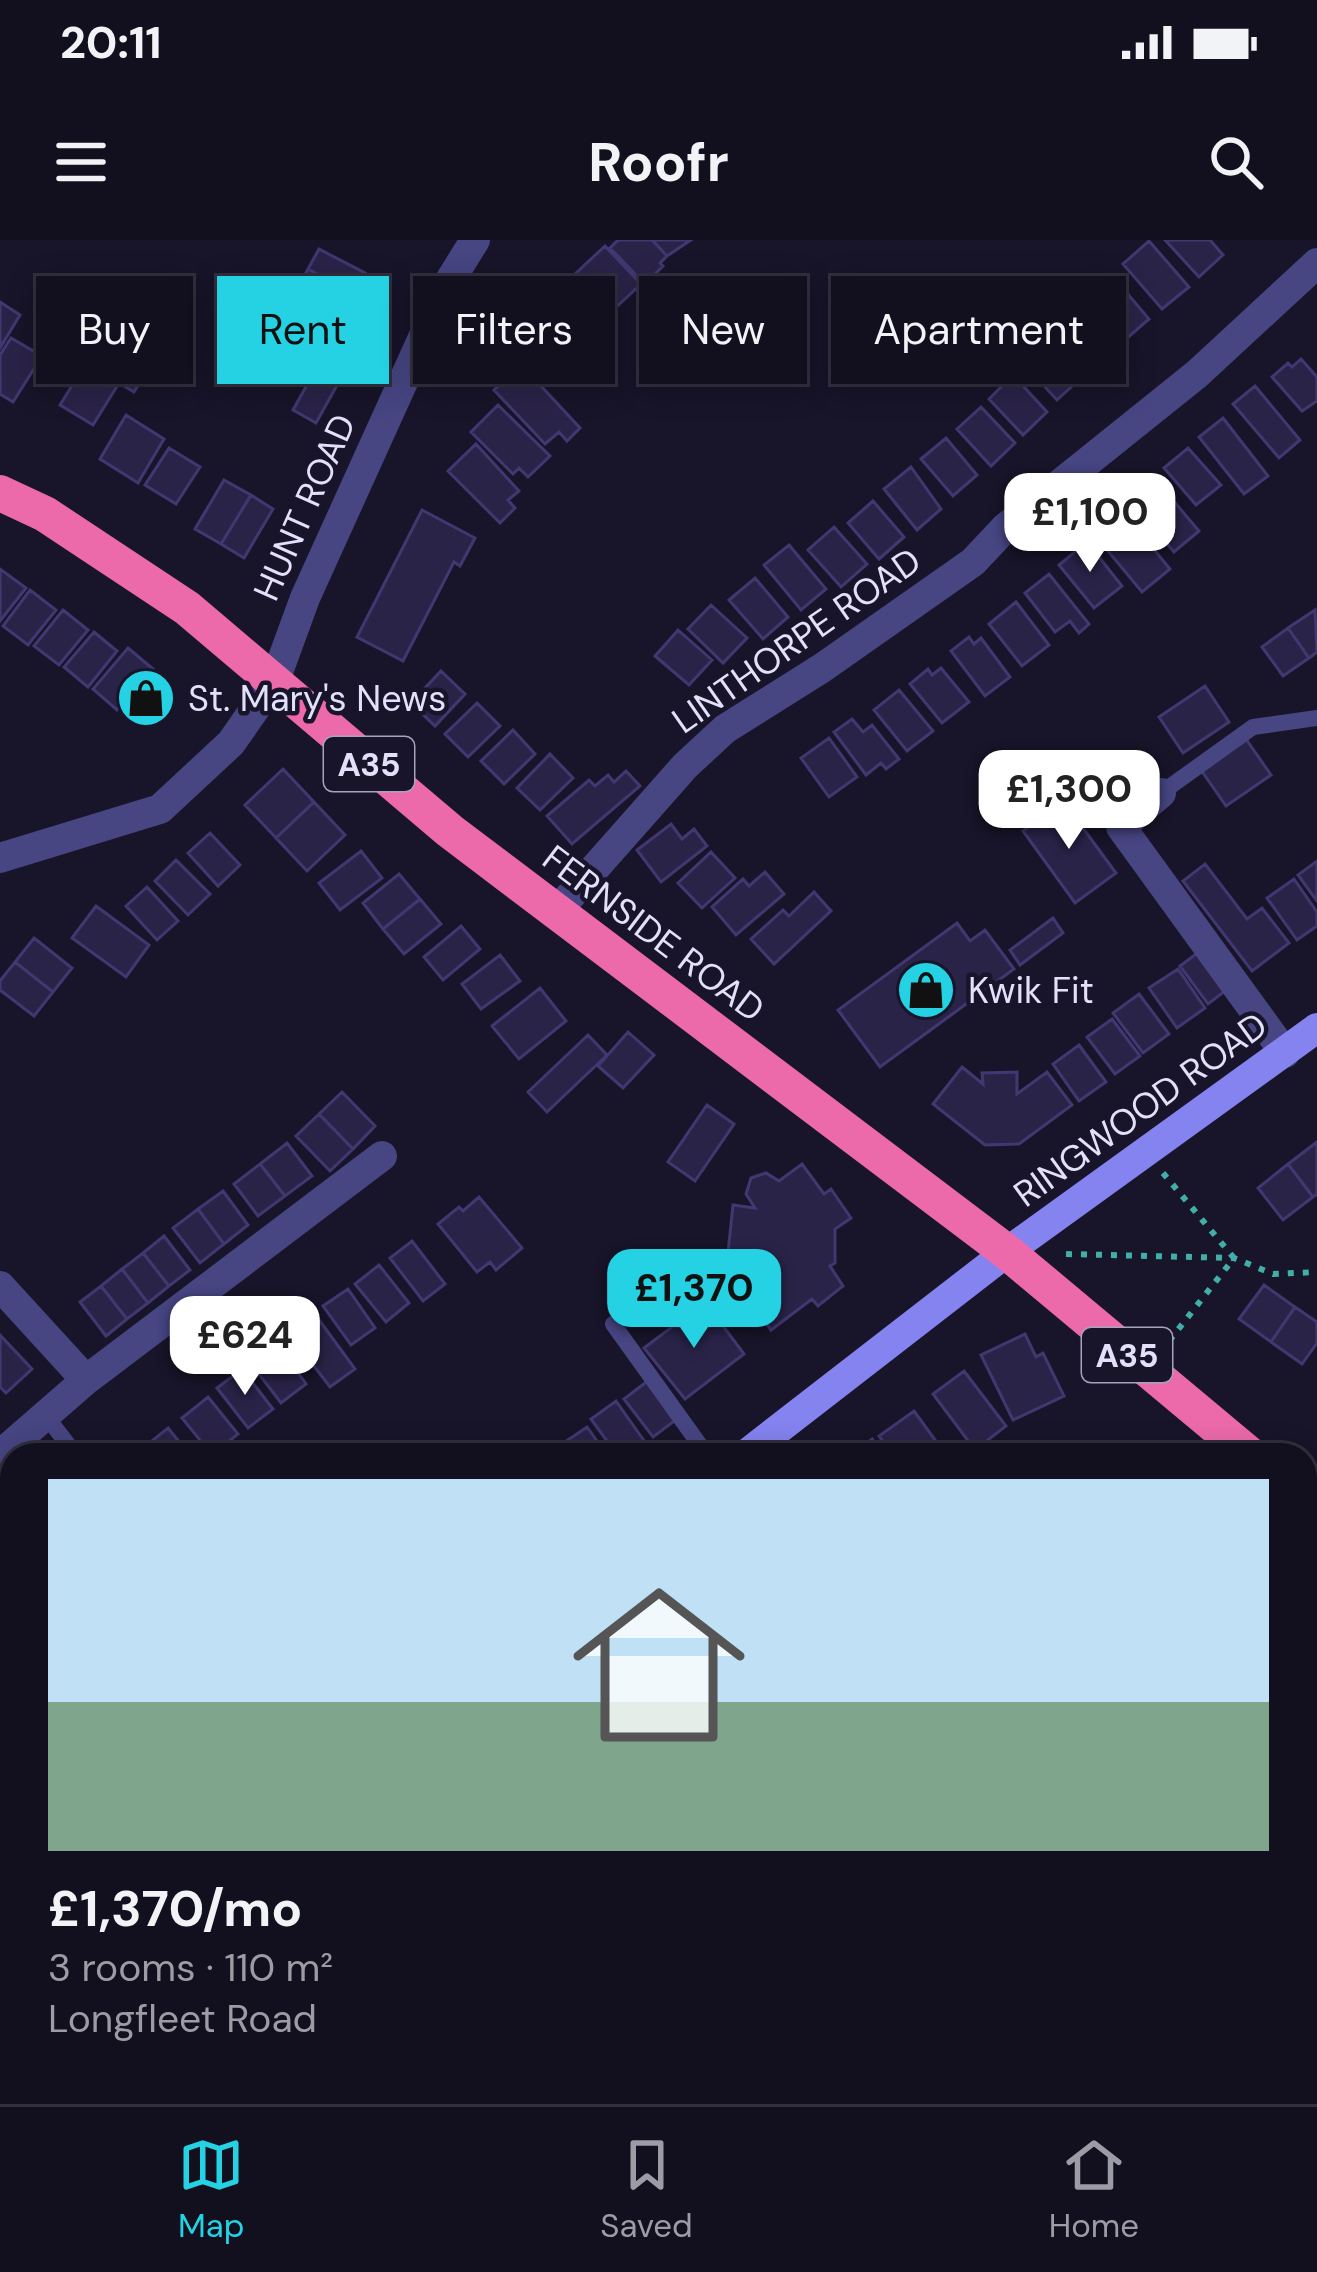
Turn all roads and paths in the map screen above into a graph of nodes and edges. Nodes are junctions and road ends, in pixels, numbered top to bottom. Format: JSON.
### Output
{"nodes":[{"id":1,"x":475,"y":240,"type":"edge"},
{"id":2,"x":1317,"y":263,"type":"edge"},
{"id":3,"x":0,"y":493,"type":"edge"},
{"id":4,"x":275,"y":680,"type":"junction"},
{"id":5,"x":1317,"y":718,"type":"edge"},
{"id":6,"x":1161,"y":793,"type":"joint"},
{"id":7,"x":0,"y":859,"type":"edge"},
{"id":8,"x":556,"y":912,"type":"junction"},
{"id":9,"x":1317,"y":1028,"type":"edge"},
{"id":10,"x":1285,"y":1053,"type":"junction"},
{"id":11,"x":1146,"y":1153,"type":"junction"},
{"id":12,"x":382,"y":1156,"type":"dead end"},
{"id":13,"x":1007,"y":1252,"type":"junction"},
{"id":14,"x":1234,"y":1258,"type":"junction"},
{"id":15,"x":1317,"y":1272,"type":"edge"},
{"id":16,"x":668,"y":1283,"type":"dead end"},
{"id":17,"x":0,"y":1286,"type":"edge"},
{"id":18,"x":1143,"y":1370,"type":"junction"},
{"id":19,"x":86,"y":1380,"type":"junction"},
{"id":20,"x":46,"y":1416,"type":"junction"},
{"id":21,"x":15,"y":1443,"type":"edge"},
{"id":22,"x":67,"y":1443,"type":"edge"},
{"id":23,"x":698,"y":1443,"type":"edge"},
{"id":24,"x":760,"y":1443,"type":"edge"},
{"id":25,"x":1235,"y":1443,"type":"edge"}],
"edges":[{"from":1,"to":4,"type":"street","name":"HUNT ROAD"},
{"from":2,"to":8,"type":"street","name":"LINTHORPE ROAD"},
{"from":3,"to":4,"type":"highway","name":"FERNSIDE ROAD","number":"A35"},
{"from":4,"to":7,"type":"street","name":"HUNT ROAD"},
{"from":4,"to":8,"type":"highway","name":"FERNSIDE ROAD","number":"A35"},
{"from":5,"to":6,"type":"lane"},
{"from":6,"to":10,"type":"street"},
{"from":8,"to":13,"type":"highway","name":"FERNSIDE ROAD","number":"A35"},
{"from":9,"to":10,"type":"main road","name":"RINGWOOD ROAD"},
{"from":10,"to":11,"type":"main road","name":"RINGWOOD ROAD"},
{"from":11,"to":13,"type":"main road","name":"RINGWOOD ROAD"},
{"from":11,"to":14,"type":"path"},
{"from":12,"to":19,"type":"street"},
{"from":13,"to":14,"type":"path"},
{"from":13,"to":18,"type":"highway","name":"FERNSIDE ROAD","number":"A35"},
{"from":13,"to":24,"type":"main road","name":"RINGWOOD ROAD"},
{"from":14,"to":15,"type":"path"},
{"from":14,"to":18,"type":"path"},
{"from":16,"to":23,"type":"lane"},
{"from":17,"to":19,"type":"street"},
{"from":18,"to":25,"type":"highway","name":"FERNSIDE ROAD","number":"A35"},
{"from":19,"to":20,"type":"street"},
{"from":20,"to":21,"type":"street"},
{"from":20,"to":22,"type":"lane"}]}
